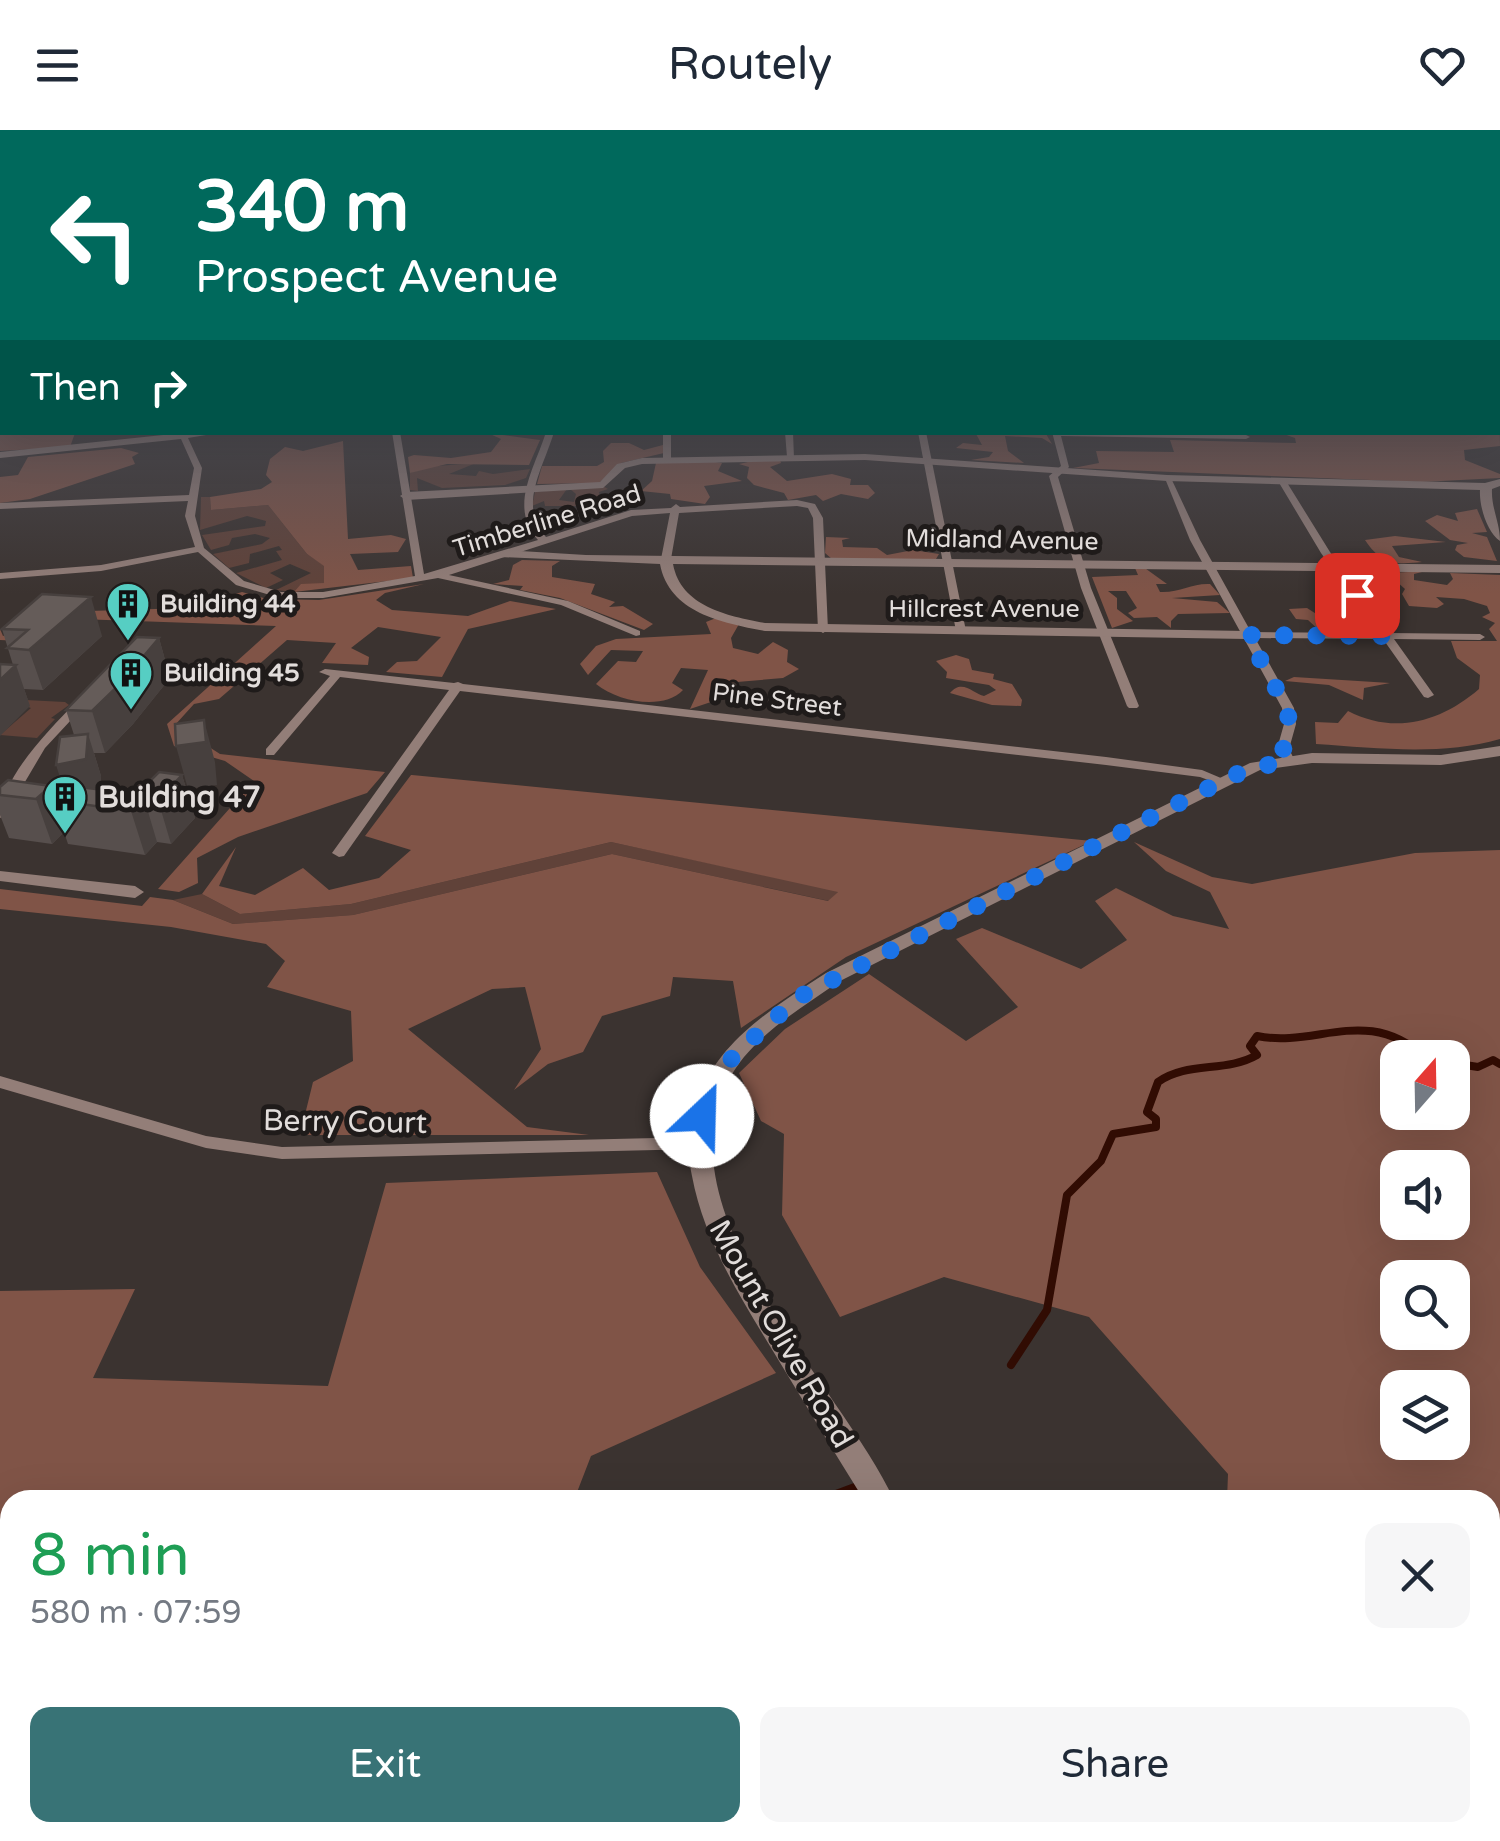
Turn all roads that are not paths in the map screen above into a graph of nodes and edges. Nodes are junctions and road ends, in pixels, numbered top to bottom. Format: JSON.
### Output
{"nodes":[{"id":1,"x":198,"y":435,"type":"edge"},
{"id":2,"x":396,"y":435,"type":"edge"},
{"id":3,"x":549,"y":435,"type":"edge"},
{"id":4,"x":667,"y":435,"type":"edge"},
{"id":5,"x":789,"y":435,"type":"edge"},
{"id":6,"x":923,"y":435,"type":"edge"},
{"id":7,"x":1057,"y":435,"type":"edge"},
{"id":8,"x":1151,"y":435,"type":"edge"},
{"id":9,"x":184,"y":437,"type":"junction"},
{"id":10,"x":1246,"y":437,"type":"dead end"},
{"id":11,"x":0,"y":455,"type":"edge"},
{"id":12,"x":791,"y":457,"type":"junction"},
{"id":13,"x":666,"y":460,"type":"junction"},
{"id":14,"x":928,"y":460,"type":"junction"},
{"id":15,"x":1060,"y":470,"type":"junction"},
{"id":16,"x":1167,"y":478,"type":"junction"},
{"id":17,"x":1282,"y":482,"type":"junction"},
{"id":18,"x":1500,"y":482,"type":"edge"},
{"id":19,"x":1486,"y":487,"type":"junction"},
{"id":20,"x":527,"y":490,"type":"junction"},
{"id":21,"x":406,"y":496,"type":"junction"},
{"id":22,"x":193,"y":498,"type":"junction"},
{"id":23,"x":0,"y":506,"type":"edge"},
{"id":24,"x":676,"y":508,"type":"junction"},
{"id":25,"x":1500,"y":537,"type":"edge"},
{"id":26,"x":544,"y":540,"type":"junction"},
{"id":27,"x":200,"y":549,"type":"junction"},
{"id":28,"x":505,"y":554,"type":"junction"},
{"id":29,"x":666,"y":559,"type":"junction"},
{"id":30,"x":821,"y":562,"type":"junction"},
{"id":31,"x":948,"y":562,"type":"junction"},
{"id":32,"x":1079,"y":563,"type":"junction"},
{"id":33,"x":1208,"y":564,"type":"junction"},
{"id":34,"x":1336,"y":566,"type":"junction"},
{"id":35,"x":1500,"y":569,"type":"edge"},
{"id":36,"x":438,"y":575,"type":"junction"},
{"id":37,"x":0,"y":576,"type":"edge"},
{"id":38,"x":420,"y":578,"type":"junction"},
{"id":39,"x":823,"y":630,"type":"junction"},
{"id":40,"x":961,"y":631,"type":"junction"},
{"id":41,"x":636,"y":633,"type":"dead end"},
{"id":42,"x":1104,"y":633,"type":"junction"},
{"id":43,"x":1247,"y":635,"type":"junction"},
{"id":44,"x":1386,"y":636,"type":"junction"},
{"id":45,"x":1480,"y":637,"type":"dead end"},
{"id":46,"x":142,"y":668,"type":"edge"},
{"id":47,"x":196,"y":668,"type":"dead end"},
{"id":48,"x":458,"y":686,"type":"junction"},
{"id":49,"x":94,"y":689,"type":"edge"},
{"id":50,"x":1428,"y":695,"type":"dead end"},
{"id":51,"x":1133,"y":706,"type":"dead end"},
{"id":52,"x":1500,"y":751,"type":"edge"},
{"id":53,"x":270,"y":752,"type":"dead end"},
{"id":54,"x":1288,"y":759,"type":"junction"},
{"id":55,"x":1222,"y":782,"type":"junction"},
{"id":56,"x":0,"y":814,"type":"edge"},
{"id":57,"x":338,"y":853,"type":"dead end"},
{"id":58,"x":0,"y":876,"type":"edge"},
{"id":59,"x":135,"y":892,"type":"dead end"},
{"id":60,"x":0,"y":1082,"type":"edge"},
{"id":61,"x":698,"y":1143,"type":"junction"},
{"id":62,"x":874,"y":1490,"type":"edge"}],
"edges":[{"from":1,"to":9,"type":"street"},
{"from":2,"to":21,"type":"street"},
{"from":3,"to":20,"type":"street"},
{"from":4,"to":13,"type":"street","name":"Timberline Road"},
{"from":5,"to":12,"type":"street"},
{"from":6,"to":14,"type":"street"},
{"from":7,"to":15,"type":"street"},
{"from":8,"to":10,"type":"street"},
{"from":9,"to":11,"type":"street"},
{"from":9,"to":22,"type":"street"},
{"from":12,"to":13,"type":"street"},
{"from":12,"to":14,"type":"street"},
{"from":13,"to":20,"type":"street"},
{"from":14,"to":15,"type":"street"},
{"from":14,"to":31,"type":"street"},
{"from":15,"to":16,"type":"street"},
{"from":15,"to":32,"type":"street"},
{"from":16,"to":17,"type":"street"},
{"from":16,"to":33,"type":"street"},
{"from":17,"to":19,"type":"street"},
{"from":17,"to":34,"type":"street"},
{"from":18,"to":19,"type":"street"},
{"from":19,"to":25,"type":"street"},
{"from":20,"to":21,"type":"street"},
{"from":20,"to":26,"type":"street"},
{"from":21,"to":38,"type":"street"},
{"from":22,"to":23,"type":"street"},
{"from":22,"to":27,"type":"street"},
{"from":24,"to":26,"type":"street","name":"Timberline Road"},
{"from":24,"to":29,"type":"street"},
{"from":24,"to":30,"type":"street","name":"Timberline Road"},
{"from":26,"to":28,"type":"street","name":"Timberline Road"},
{"from":27,"to":37,"type":"street"},
{"from":27,"to":38,"type":"street","name":"Timberline Road"},
{"from":28,"to":29,"type":"street","name":"Midland Avenue"},
{"from":28,"to":36,"type":"street","name":"Timberline Road"},
{"from":29,"to":30,"type":"street","name":"Midland Avenue"},
{"from":29,"to":39,"type":"street","name":"Hillcrest Avenue"},
{"from":30,"to":31,"type":"street","name":"Midland Avenue"},
{"from":30,"to":39,"type":"street"},
{"from":31,"to":32,"type":"street","name":"Midland Avenue"},
{"from":31,"to":40,"type":"street"},
{"from":32,"to":33,"type":"street","name":"Midland Avenue"},
{"from":32,"to":42,"type":"street"},
{"from":33,"to":34,"type":"street","name":"Midland Avenue"},
{"from":33,"to":43,"type":"street"},
{"from":34,"to":35,"type":"street","name":"Midland Avenue"},
{"from":34,"to":44,"type":"street"},
{"from":36,"to":38,"type":"street","name":"Timberline Road"},
{"from":36,"to":41,"type":"street"},
{"from":39,"to":40,"type":"street","name":"Hillcrest Avenue"},
{"from":40,"to":42,"type":"street","name":"Hillcrest Avenue"},
{"from":42,"to":43,"type":"street","name":"Hillcrest Avenue"},
{"from":42,"to":51,"type":"street"},
{"from":43,"to":44,"type":"street","name":"Hillcrest Avenue"},
{"from":43,"to":54,"type":"street"},
{"from":44,"to":45,"type":"street","name":"Hillcrest Avenue"},
{"from":44,"to":50,"type":"street"},
{"from":46,"to":47,"type":"street"},
{"from":48,"to":53,"type":"street","name":"Pine Street"},
{"from":48,"to":55,"type":"street","name":"Pine Street"},
{"from":48,"to":57,"type":"street"},
{"from":49,"to":56,"type":"street"},
{"from":52,"to":54,"type":"street","name":"Mount Olive Road"},
{"from":54,"to":55,"type":"street","name":"Mount Olive Road"},
{"from":55,"to":61,"type":"street","name":"Mount Olive Road"},
{"from":58,"to":59,"type":"street"},
{"from":60,"to":61,"type":"street","name":"Berry Court"},
{"from":61,"to":62,"type":"street","name":"Mount Olive Road"}]}
